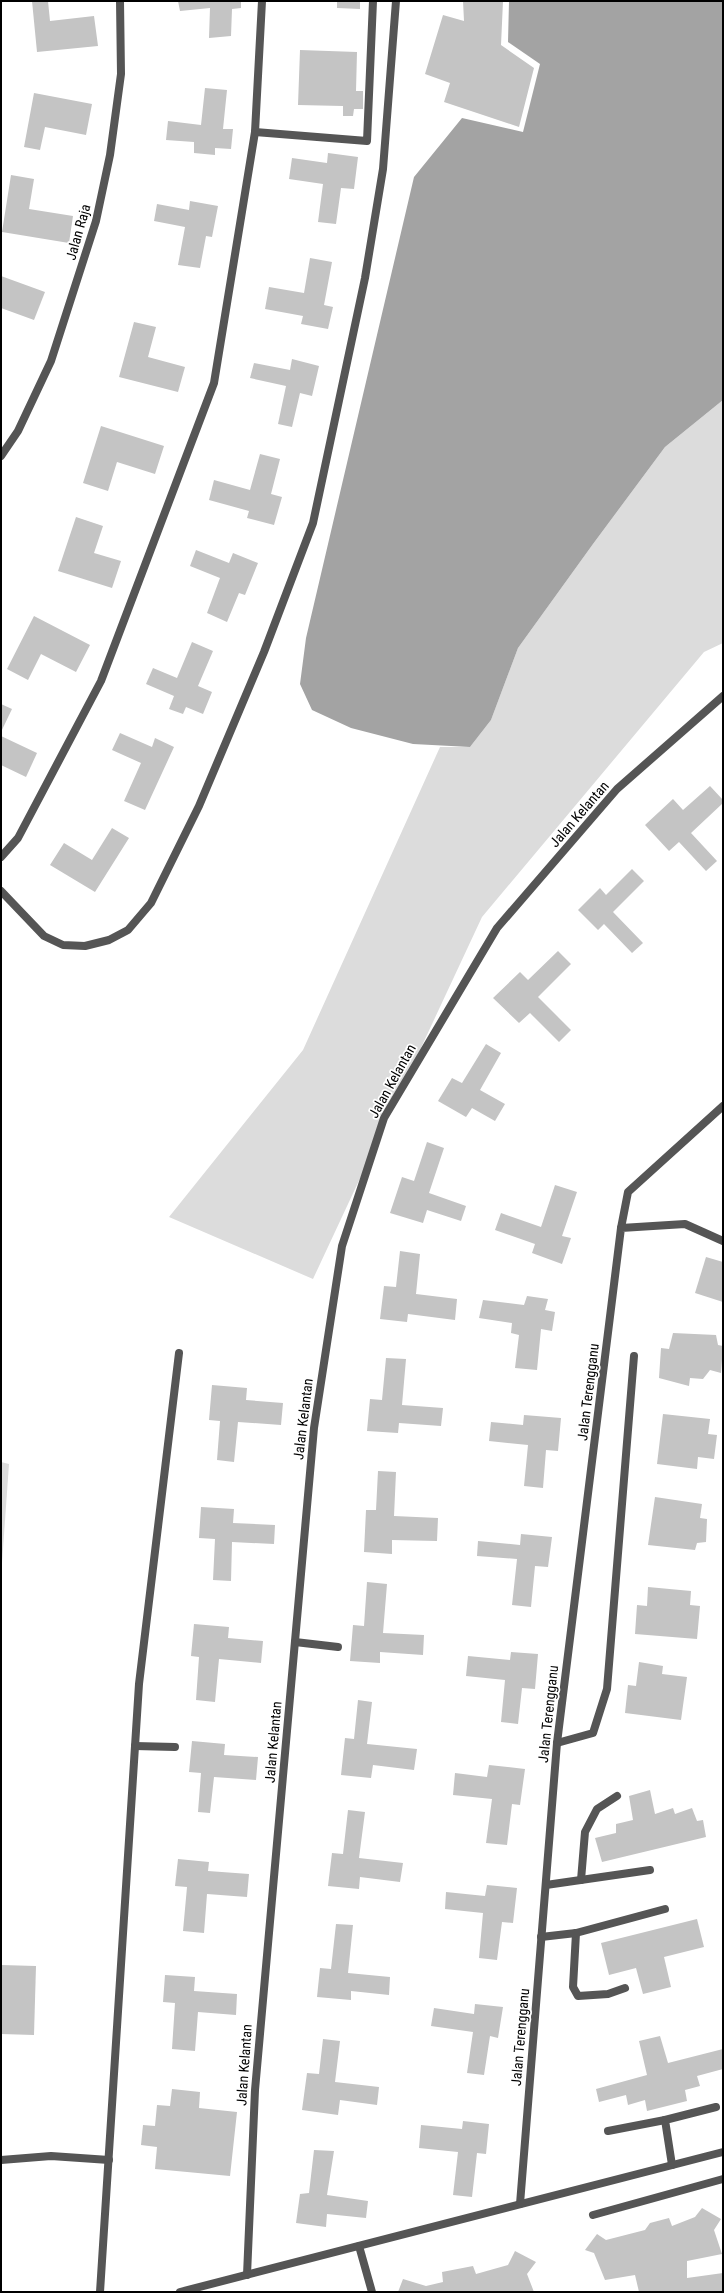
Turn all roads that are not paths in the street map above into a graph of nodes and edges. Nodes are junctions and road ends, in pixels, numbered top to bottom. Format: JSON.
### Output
{"nodes":[{"id":1,"x":120,"y":1,"type":"edge"},
{"id":2,"x":262,"y":1,"type":"edge"},
{"id":3,"x":373,"y":1,"type":"edge"},
{"id":4,"x":396,"y":1,"type":"edge"},
{"id":5,"x":255,"y":132,"type":"junction"},
{"id":6,"x":1,"y":456,"type":"edge"},
{"id":7,"x":723,"y":696,"type":"edge"},
{"id":8,"x":1,"y":857,"type":"edge"},
{"id":9,"x":1,"y":891,"type":"edge"},
{"id":10,"x":723,"y":1106,"type":"edge"},
{"id":11,"x":714,"y":1113,"type":"junction"},
{"id":12,"x":723,"y":1116,"type":"edge"},
{"id":13,"x":621,"y":1228,"type":"junction"},
{"id":14,"x":723,"y":1241,"type":"edge"},
{"id":15,"x":179,"y":1352,"type":"dead end"},
{"id":16,"x":634,"y":1356,"type":"dead end"},
{"id":17,"x":295,"y":1642,"type":"junction"},
{"id":18,"x":338,"y":1647,"type":"dead end"},
{"id":19,"x":557,"y":1743,"type":"junction"},
{"id":20,"x":135,"y":1746,"type":"junction"},
{"id":21,"x":175,"y":1747,"type":"dead end"},
{"id":22,"x":617,"y":1796,"type":"dead end"},
{"id":23,"x":650,"y":1870,"type":"dead end"},
{"id":24,"x":581,"y":1880,"type":"junction"},
{"id":25,"x":546,"y":1885,"type":"junction"},
{"id":26,"x":665,"y":1909,"type":"dead end"},
{"id":27,"x":576,"y":1933,"type":"junction"},
{"id":28,"x":541,"y":1937,"type":"junction"},
{"id":29,"x":625,"y":1988,"type":"dead end"},
{"id":30,"x":716,"y":2107,"type":"dead end"},
{"id":31,"x":666,"y":2120,"type":"junction"},
{"id":32,"x":608,"y":2131,"type":"dead end"},
{"id":33,"x":723,"y":2152,"type":"edge"},
{"id":34,"x":1,"y":2160,"type":"edge"},
{"id":35,"x":109,"y":2160,"type":"junction"},
{"id":36,"x":672,"y":2165,"type":"junction"},
{"id":37,"x":723,"y":2179,"type":"edge"},
{"id":38,"x":520,"y":2204,"type":"junction"},
{"id":39,"x":593,"y":2215,"type":"dead end"},
{"id":40,"x":359,"y":2246,"type":"junction"},
{"id":41,"x":247,"y":2275,"type":"junction"},
{"id":42,"x":100,"y":2292,"type":"edge"},
{"id":43,"x":180,"y":2292,"type":"edge"},
{"id":44,"x":372,"y":2292,"type":"edge"}],
"edges":[{"from":1,"to":6,"type":"street","name":"Jalan Raja"},
{"from":2,"to":5,"type":"street"},
{"from":3,"to":5,"type":"street"},
{"from":4,"to":9,"type":"street"},
{"from":5,"to":8,"type":"street"},
{"from":7,"to":17,"type":"street","name":"Jalan Kelantan"},
{"from":10,"to":11,"type":"street","name":"Jalan Terengganu"},
{"from":11,"to":12,"type":"street"},
{"from":11,"to":13,"type":"street","name":"Jalan Terengganu"},
{"from":13,"to":14,"type":"street"},
{"from":13,"to":19,"type":"street","name":"Jalan Terengganu"},
{"from":15,"to":20,"type":"street"},
{"from":16,"to":19,"type":"street"},
{"from":17,"to":18,"type":"street"},
{"from":17,"to":41,"type":"street","name":"Jalan Kelantan"},
{"from":19,"to":25,"type":"street","name":"Jalan Terengganu"},
{"from":20,"to":21,"type":"street"},
{"from":20,"to":35,"type":"street"},
{"from":22,"to":24,"type":"street"},
{"from":23,"to":24,"type":"street"},
{"from":24,"to":25,"type":"street"},
{"from":25,"to":28,"type":"street","name":"Jalan Terengganu"},
{"from":26,"to":27,"type":"street"},
{"from":27,"to":28,"type":"street"},
{"from":27,"to":29,"type":"street"},
{"from":28,"to":38,"type":"street","name":"Jalan Terengganu"},
{"from":30,"to":31,"type":"street"},
{"from":31,"to":32,"type":"street"},
{"from":31,"to":36,"type":"street"},
{"from":33,"to":36,"type":"street"},
{"from":34,"to":35,"type":"street"},
{"from":35,"to":42,"type":"street"},
{"from":36,"to":38,"type":"street"},
{"from":37,"to":39,"type":"street"},
{"from":38,"to":40,"type":"street"},
{"from":40,"to":41,"type":"street"},
{"from":40,"to":44,"type":"street"},
{"from":41,"to":43,"type":"street"}]}
